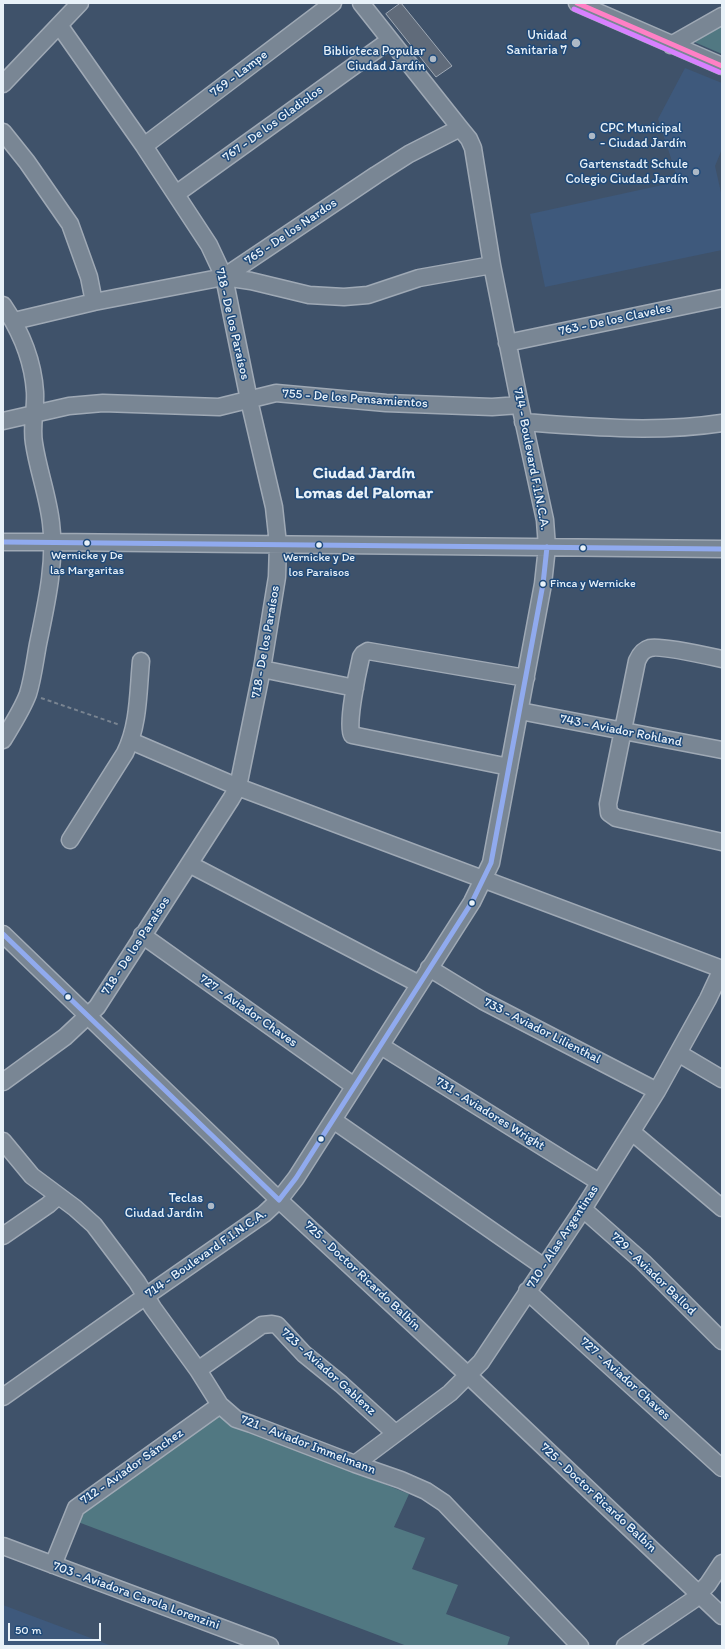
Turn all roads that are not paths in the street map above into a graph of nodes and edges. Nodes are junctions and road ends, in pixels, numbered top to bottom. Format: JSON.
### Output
{"nodes":[{"id":1,"x":80,"y":3,"type":"edge"},
{"id":2,"x":334,"y":3,"type":"edge"},
{"id":3,"x":361,"y":3,"type":"edge"},
{"id":4,"x":577,"y":3,"type":"edge"},
{"id":5,"x":722,"y":16,"type":"edge"},
{"id":6,"x":59,"y":25,"type":"junction"},
{"id":7,"x":390,"y":40,"type":"junction"},
{"id":8,"x":671,"y":45,"type":"junction"},
{"id":9,"x":722,"y":66,"type":"edge"},
{"id":10,"x":3,"y":84,"type":"edge"},
{"id":11,"x":460,"y":128,"type":"junction"},
{"id":12,"x":3,"y":132,"type":"edge"},
{"id":13,"x":144,"y":146,"type":"junction"},
{"id":14,"x":176,"y":194,"type":"junction"},
{"id":15,"x":492,"y":265,"type":"junction"},
{"id":16,"x":224,"y":277,"type":"junction"},
{"id":17,"x":722,"y":298,"type":"edge"},
{"id":18,"x":94,"y":302,"type":"junction"},
{"id":19,"x":3,"y":305,"type":"edge"},
{"id":20,"x":14,"y":321,"type":"junction"},
{"id":21,"x":507,"y":343,"type":"junction"},
{"id":22,"x":249,"y":400,"type":"junction"},
{"id":23,"x":520,"y":405,"type":"junction"},
{"id":24,"x":34,"y":414,"type":"junction"},
{"id":25,"x":3,"y":421,"type":"edge"},
{"id":26,"x":523,"y":422,"type":"junction"},
{"id":27,"x":722,"y":423,"type":"edge"},
{"id":28,"x":3,"y":542,"type":"edge"},
{"id":29,"x":52,"y":542,"type":"junction"},
{"id":30,"x":278,"y":544,"type":"junction"},
{"id":31,"x":547,"y":546,"type":"junction"},
{"id":32,"x":722,"y":549,"type":"edge"},
{"id":33,"x":722,"y":658,"type":"edge"},
{"id":34,"x":141,"y":661,"type":"dead end"},
{"id":35,"x":262,"y":669,"type":"junction"},
{"id":36,"x":526,"y":678,"type":"junction"},
{"id":37,"x":355,"y":688,"type":"junction"},
{"id":38,"x":520,"y":711,"type":"junction"},
{"id":39,"x":622,"y":732,"type":"junction"},
{"id":40,"x":3,"y":740,"type":"edge"},
{"id":41,"x":131,"y":741,"type":"junction"},
{"id":42,"x":722,"y":750,"type":"edge"},
{"id":43,"x":509,"y":767,"type":"junction"},
{"id":44,"x":238,"y":787,"type":"junction"},
{"id":45,"x":70,"y":840,"type":"dead end"},
{"id":46,"x":722,"y":842,"type":"edge"},
{"id":47,"x":189,"y":864,"type":"junction"},
{"id":48,"x":484,"y":879,"type":"junction"},
{"id":49,"x":3,"y":934,"type":"edge"},
{"id":50,"x":142,"y":936,"type":"junction"},
{"id":51,"x":429,"y":968,"type":"junction"},
{"id":52,"x":722,"y":969,"type":"edge"},
{"id":53,"x":419,"y":984,"type":"junction"},
{"id":54,"x":88,"y":1016,"type":"junction"},
{"id":55,"x":381,"y":1046,"type":"junction"},
{"id":56,"x":678,"y":1053,"type":"junction"},
{"id":57,"x":722,"y":1079,"type":"edge"},
{"id":58,"x":3,"y":1082,"type":"edge"},
{"id":59,"x":354,"y":1086,"type":"junction"},
{"id":60,"x":657,"y":1091,"type":"junction"},
{"id":61,"x":333,"y":1120,"type":"junction"},
{"id":62,"x":632,"y":1132,"type":"junction"},
{"id":63,"x":3,"y":1141,"type":"edge"},
{"id":64,"x":599,"y":1182,"type":"junction"},
{"id":65,"x":58,"y":1196,"type":"junction"},
{"id":66,"x":279,"y":1200,"type":"junction"},
{"id":67,"x":722,"y":1208,"type":"edge"},
{"id":68,"x":583,"y":1209,"type":"junction"},
{"id":69,"x":3,"y":1236,"type":"edge"},
{"id":70,"x":544,"y":1267,"type":"junction"},
{"id":71,"x":528,"y":1291,"type":"junction"},
{"id":72,"x":146,"y":1296,"type":"junction"},
{"id":73,"x":722,"y":1340,"type":"edge"},
{"id":74,"x":198,"y":1370,"type":"junction"},
{"id":75,"x":469,"y":1376,"type":"junction"},
{"id":76,"x":3,"y":1397,"type":"edge"},
{"id":77,"x":220,"y":1406,"type":"junction"},
{"id":78,"x":395,"y":1433,"type":"junction"},
{"id":79,"x":355,"y":1464,"type":"junction"},
{"id":80,"x":722,"y":1468,"type":"edge"},
{"id":81,"x":3,"y":1546,"type":"edge"},
{"id":82,"x":722,"y":1563,"type":"edge"},
{"id":83,"x":53,"y":1565,"type":"junction"},
{"id":84,"x":699,"y":1594,"type":"junction"},
{"id":85,"x":722,"y":1616,"type":"edge"},
{"id":86,"x":270,"y":1646,"type":"edge"},
{"id":87,"x":580,"y":1646,"type":"edge"},
{"id":88,"x":625,"y":1646,"type":"edge"}],
"edges":[{"from":1,"to":6,"type":"street"},
{"from":2,"to":13,"type":"street","name":"769 - Lampe"},
{"from":3,"to":7,"type":"street","name":"714 - Boulevard F.I.N.C.A."},
{"from":4,"to":8,"type":"street"},
{"from":5,"to":8,"type":"street"},
{"from":6,"to":10,"type":"street"},
{"from":6,"to":13,"type":"street","name":"718 - De los Paraísos"},
{"from":7,"to":11,"type":"street","name":"714 - Boulevard F.I.N.C.A."},
{"from":7,"to":14,"type":"street","name":"767 - De los Gladiolos"},
{"from":8,"to":9,"type":"street"},
{"from":11,"to":15,"type":"street","name":"714 - Boulevard F.I.N.C.A."},
{"from":11,"to":16,"type":"street","name":"765 - De los Nardos"},
{"from":12,"to":18,"type":"street"},
{"from":13,"to":14,"type":"street","name":"718 - De los Paraísos"},
{"from":14,"to":16,"type":"street","name":"718 - De los Paraísos"},
{"from":15,"to":16,"type":"street"},
{"from":15,"to":21,"type":"street","name":"714 - Boulevard F.I.N.C.A."},
{"from":16,"to":18,"type":"street","name":"765 - De los Nardos"},
{"from":16,"to":22,"type":"street","name":"718 - De los Paraísos"},
{"from":17,"to":21,"type":"street","name":"763 - De los Claveles"},
{"from":18,"to":20,"type":"street","name":"765 - De los Nardos"},
{"from":19,"to":20,"type":"street"},
{"from":20,"to":24,"type":"street"},
{"from":21,"to":23,"type":"street","name":"714 - Boulevard F.I.N.C.A."},
{"from":22,"to":23,"type":"street","name":"755 - De los Pensamientos"},
{"from":22,"to":24,"type":"street","name":"755 - De los Pensamientos"},
{"from":22,"to":30,"type":"street","name":"718 - De los Paraísos"},
{"from":23,"to":26,"type":"street","name":"714 - Boulevard F.I.N.C.A."},
{"from":24,"to":25,"type":"street","name":"755 - De los Pensamientos"},
{"from":24,"to":29,"type":"street"},
{"from":26,"to":27,"type":"street"},
{"from":26,"to":31,"type":"street","name":"714 - Boulevard F.I.N.C.A."},
{"from":28,"to":29,"type":"street"},
{"from":29,"to":30,"type":"street"},
{"from":29,"to":40,"type":"street"},
{"from":30,"to":31,"type":"street"},
{"from":30,"to":35,"type":"street","name":"718 - De los Paraísos"},
{"from":31,"to":32,"type":"street"},
{"from":31,"to":36,"type":"street","name":"714 - Boulevard F.I.N.C.A."},
{"from":33,"to":39,"type":"street"},
{"from":34,"to":41,"type":"street"},
{"from":35,"to":37,"type":"street"},
{"from":35,"to":44,"type":"street","name":"718 - De los Paraísos"},
{"from":36,"to":37,"type":"street"},
{"from":36,"to":38,"type":"street","name":"714 - Boulevard F.I.N.C.A."},
{"from":37,"to":43,"type":"street"},
{"from":38,"to":39,"type":"street","name":"743 - Aviador Rohland"},
{"from":38,"to":43,"type":"street","name":"714 - Boulevard F.I.N.C.A."},
{"from":39,"to":42,"type":"street","name":"743 - Aviador Rohland"},
{"from":39,"to":46,"type":"street"},
{"from":41,"to":44,"type":"street"},
{"from":41,"to":45,"type":"street"},
{"from":43,"to":48,"type":"street","name":"714 - Boulevard F.I.N.C.A."},
{"from":44,"to":47,"type":"street","name":"718 - De los Paraísos"},
{"from":44,"to":48,"type":"street"},
{"from":47,"to":50,"type":"street","name":"718 - De los Paraísos"},
{"from":47,"to":53,"type":"street"},
{"from":48,"to":51,"type":"street","name":"714 - Boulevard F.I.N.C.A."},
{"from":48,"to":52,"type":"street"},
{"from":49,"to":54,"type":"street","name":"725 - Doctor Ricardo Balbín"},
{"from":50,"to":54,"type":"street","name":"718 - De los Paraísos"},
{"from":50,"to":59,"type":"street","name":"727 - Aviador Chaves"},
{"from":51,"to":53,"type":"street","name":"714 - Boulevard F.I.N.C.A."},
{"from":51,"to":60,"type":"street","name":"733 - Aviador Lilienthal"},
{"from":52,"to":56,"type":"street","name":"710 - Alas Argentinas"},
{"from":53,"to":55,"type":"street","name":"714 - Boulevard F.I.N.C.A."},
{"from":54,"to":58,"type":"street","name":"718 - De los Paraísos"},
{"from":54,"to":66,"type":"street","name":"725 - Doctor Ricardo Balbín"},
{"from":55,"to":59,"type":"street","name":"714 - Boulevard F.I.N.C.A."},
{"from":55,"to":64,"type":"street","name":"731 - Aviadores Wright"},
{"from":56,"to":57,"type":"street"},
{"from":56,"to":60,"type":"street","name":"710 - Alas Argentinas"},
{"from":59,"to":61,"type":"street","name":"714 - Boulevard F.I.N.C.A."},
{"from":60,"to":62,"type":"street","name":"710 - Alas Argentinas"},
{"from":61,"to":66,"type":"street","name":"714 - Boulevard F.I.N.C.A."},
{"from":61,"to":70,"type":"street"},
{"from":62,"to":64,"type":"street","name":"710 - Alas Argentinas"},
{"from":62,"to":67,"type":"street"},
{"from":63,"to":65,"type":"street","name":"721 - Aviador Immelmann"},
{"from":64,"to":68,"type":"street","name":"710 - Alas Argentinas"},
{"from":65,"to":69,"type":"street"},
{"from":65,"to":72,"type":"street","name":"721 - Aviador Immelmann"},
{"from":66,"to":72,"type":"street","name":"714 - Boulevard F.I.N.C.A."},
{"from":66,"to":75,"type":"street","name":"725 - Doctor Ricardo Balbín"},
{"from":68,"to":70,"type":"street","name":"710 - Alas Argentinas"},
{"from":68,"to":73,"type":"street","name":"729 - Aviador Ballod"},
{"from":70,"to":71,"type":"street","name":"710 - Alas Argentinas"},
{"from":71,"to":75,"type":"street","name":"710 - Alas Argentinas"},
{"from":71,"to":80,"type":"street","name":"727 - Aviador Chaves"},
{"from":72,"to":74,"type":"street","name":"721 - Aviador Immelmann"},
{"from":72,"to":76,"type":"street","name":"714 - Boulevard F.I.N.C.A."},
{"from":74,"to":77,"type":"street","name":"721 - Aviador Immelmann"},
{"from":74,"to":78,"type":"street","name":"723 - Aviador Gablenz"},
{"from":75,"to":78,"type":"street","name":"710 - Alas Argentinas"},
{"from":75,"to":84,"type":"street","name":"725 - Doctor Ricardo Balbín"},
{"from":77,"to":79,"type":"street","name":"721 - Aviador Immelmann"},
{"from":77,"to":83,"type":"street","name":"712 - Aviador Sánchez"},
{"from":78,"to":79,"type":"street","name":"710 - Alas Argentinas"},
{"from":79,"to":87,"type":"street","name":"721 - Aviador Immelmann"},
{"from":81,"to":83,"type":"street","name":"703 - Aviadora Carola Lorenzini"},
{"from":82,"to":84,"type":"street"},
{"from":83,"to":86,"type":"street","name":"703 - Aviadora Carola Lorenzini"},
{"from":84,"to":85,"type":"street","name":"725 - Doctor Ricardo Balbín"},
{"from":84,"to":88,"type":"street"}]}
